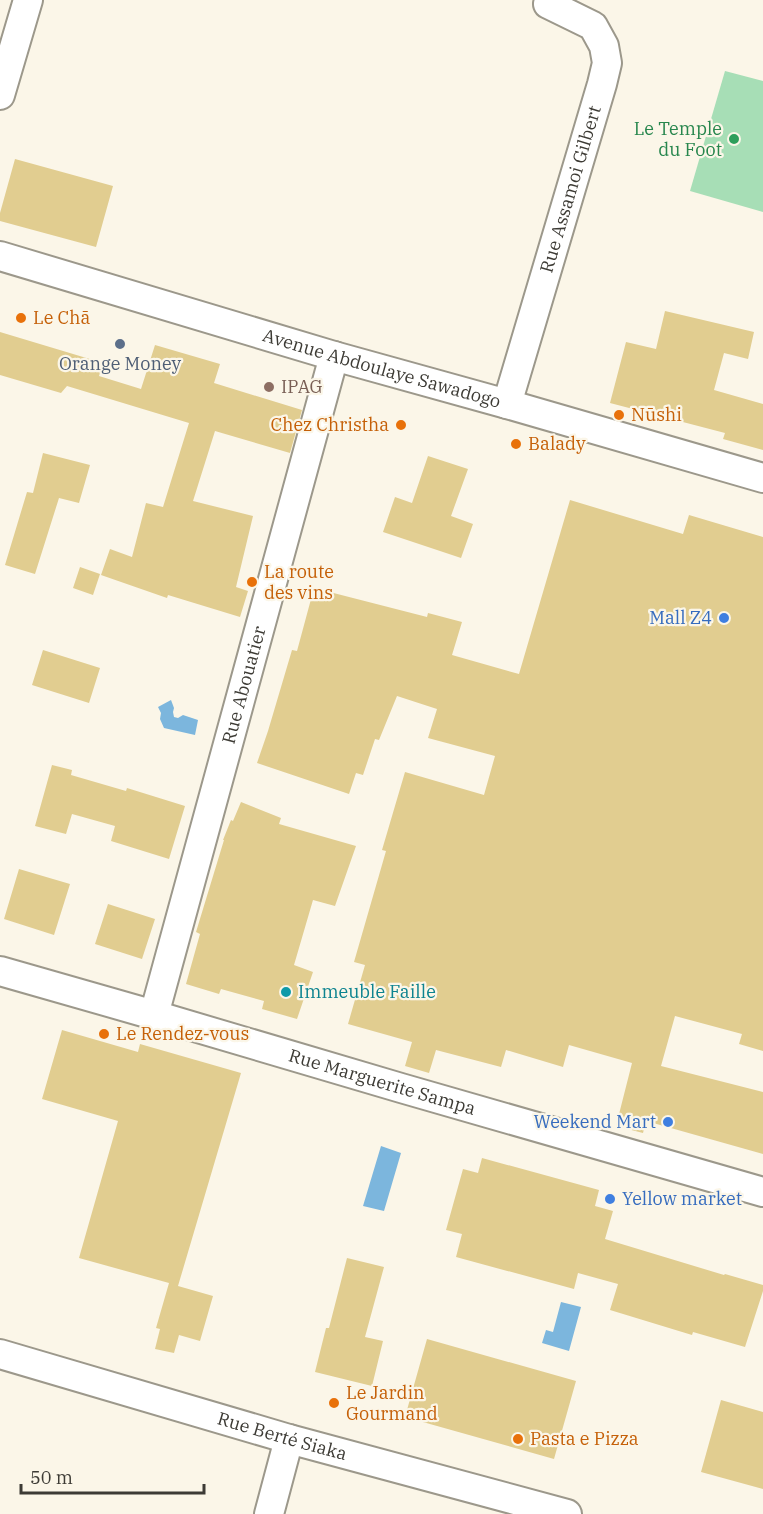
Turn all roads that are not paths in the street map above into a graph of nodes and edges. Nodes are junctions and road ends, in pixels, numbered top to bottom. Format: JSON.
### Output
{"nodes":[{"id":1,"x":28,"y":0,"type":"edge"},
{"id":2,"x":548,"y":4,"type":"dead end"},
{"id":3,"x":0,"y":95,"type":"edge"},
{"id":4,"x":0,"y":256,"type":"edge"},
{"id":5,"x":334,"y":356,"type":"junction"},
{"id":6,"x":507,"y":404,"type":"junction"},
{"id":7,"x":763,"y":478,"type":"edge"},
{"id":8,"x":0,"y":971,"type":"edge"},
{"id":9,"x":154,"y":1015,"type":"junction"},
{"id":10,"x":763,"y":1192,"type":"edge"},
{"id":11,"x":0,"y":1354,"type":"edge"},
{"id":12,"x":289,"y":1439,"type":"junction"},
{"id":13,"x":268,"y":1514,"type":"edge"},
{"id":14,"x":567,"y":1514,"type":"edge"}],
"edges":[{"from":1,"to":3,"type":"street"},
{"from":2,"to":6,"type":"street","name":"Rue Assamoi Gilbert"},
{"from":4,"to":5,"type":"street","name":"Avenue Abdoulaye Sawadogo"},
{"from":5,"to":6,"type":"street","name":"Avenue Abdoulaye Sawadogo"},
{"from":5,"to":9,"type":"street","name":"Rue Abouatier"},
{"from":6,"to":7,"type":"street","name":"Avenue Abdoulaye Sawadogo"},
{"from":8,"to":9,"type":"street","name":"Rue Marguerite Sampa"},
{"from":9,"to":10,"type":"street","name":"Rue Marguerite Sampa"},
{"from":11,"to":12,"type":"street","name":"Rue Berté Siaka"},
{"from":12,"to":13,"type":"street"},
{"from":12,"to":14,"type":"street","name":"Rue Berté Siaka"}]}
